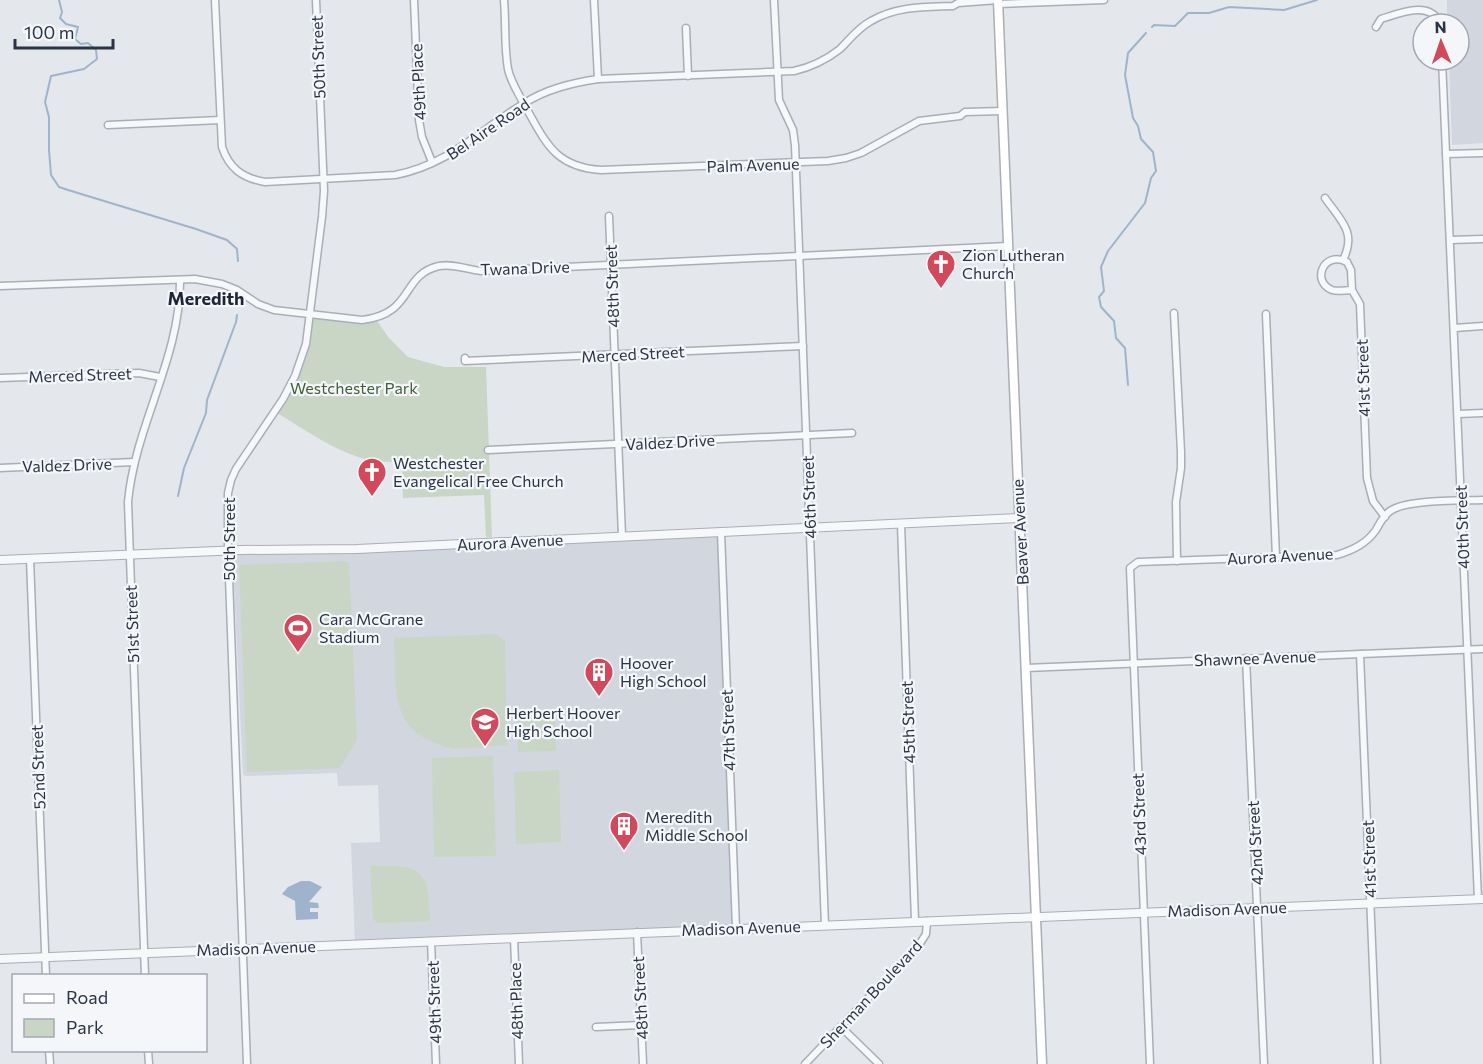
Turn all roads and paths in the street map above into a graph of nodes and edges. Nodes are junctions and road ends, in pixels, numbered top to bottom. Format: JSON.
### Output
{"nodes":[{"id":1,"x":215,"y":0,"type":"edge"},
{"id":2,"x":316,"y":0,"type":"edge"},
{"id":3,"x":414,"y":0,"type":"edge"},
{"id":4,"x":504,"y":0,"type":"edge"},
{"id":5,"x":594,"y":0,"type":"edge"},
{"id":6,"x":774,"y":0,"type":"edge"},
{"id":7,"x":1104,"y":0,"type":"edge"},
{"id":8,"x":998,"y":2,"type":"edge"},
{"id":9,"x":1432,"y":12,"type":"edge"},
{"id":10,"x":1376,"y":27,"type":"dead end"},
{"id":11,"x":686,"y":28,"type":"dead end"},
{"id":12,"x":777,"y":72,"type":"junction"},
{"id":13,"x":1443,"y":72,"type":"edge"},
{"id":14,"x":688,"y":76,"type":"junction"},
{"id":15,"x":598,"y":79,"type":"junction"},
{"id":16,"x":524,"y":103,"type":"junction"},
{"id":17,"x":1003,"y":111,"type":"junction"},
{"id":18,"x":220,"y":120,"type":"junction"},
{"id":19,"x":108,"y":125,"type":"dead end"},
{"id":20,"x":1483,"y":153,"type":"edge"},
{"id":21,"x":1446,"y":154,"type":"junction"},
{"id":22,"x":432,"y":162,"type":"junction"},
{"id":23,"x":795,"y":163,"type":"junction"},
{"id":24,"x":323,"y":179,"type":"junction"},
{"id":25,"x":1325,"y":198,"type":"dead end"},
{"id":26,"x":609,"y":216,"type":"dead end"},
{"id":27,"x":1483,"y":239,"type":"edge"},
{"id":28,"x":1450,"y":240,"type":"junction"},
{"id":29,"x":1008,"y":246,"type":"junction"},
{"id":30,"x":800,"y":257,"type":"junction"},
{"id":31,"x":1343,"y":260,"type":"junction"},
{"id":32,"x":611,"y":264,"type":"junction"},
{"id":33,"x":180,"y":280,"type":"junction"},
{"id":34,"x":0,"y":286,"type":"edge"},
{"id":35,"x":1352,"y":290,"type":"junction"},
{"id":36,"x":1174,"y":313,"type":"dead end"},
{"id":37,"x":1266,"y":314,"type":"dead end"},
{"id":38,"x":311,"y":315,"type":"junction"},
{"id":39,"x":1483,"y":326,"type":"edge"},
{"id":40,"x":1454,"y":328,"type":"junction"},
{"id":41,"x":803,"y":346,"type":"junction"},
{"id":42,"x":615,"y":354,"type":"junction"},
{"id":43,"x":465,"y":358,"type":"dead end"},
{"id":44,"x":160,"y":377,"type":"junction"},
{"id":45,"x":0,"y":378,"type":"edge"},
{"id":46,"x":1483,"y":413,"type":"edge"},
{"id":47,"x":1458,"y":414,"type":"junction"},
{"id":48,"x":852,"y":433,"type":"dead end"},
{"id":49,"x":807,"y":435,"type":"junction"},
{"id":50,"x":618,"y":444,"type":"junction"},
{"id":51,"x":488,"y":450,"type":"dead end"},
{"id":52,"x":134,"y":462,"type":"junction"},
{"id":53,"x":0,"y":468,"type":"edge"},
{"id":54,"x":1461,"y":501,"type":"junction"},
{"id":55,"x":1483,"y":501,"type":"edge"},
{"id":56,"x":1384,"y":517,"type":"junction"},
{"id":57,"x":1020,"y":518,"type":"junction"},
{"id":58,"x":901,"y":524,"type":"junction"},
{"id":59,"x":811,"y":528,"type":"junction"},
{"id":60,"x":721,"y":532,"type":"junction"},
{"id":61,"x":622,"y":536,"type":"junction"},
{"id":62,"x":228,"y":551,"type":"junction"},
{"id":63,"x":129,"y":555,"type":"junction"},
{"id":64,"x":1276,"y":557,"type":"junction"},
{"id":65,"x":30,"y":559,"type":"junction"},
{"id":66,"x":0,"y":560,"type":"edge"},
{"id":67,"x":1177,"y":561,"type":"junction"},
{"id":68,"x":1132,"y":566,"type":"joint"},
{"id":69,"x":1467,"y":649,"type":"junction"},
{"id":70,"x":1483,"y":649,"type":"edge"},
{"id":71,"x":1360,"y":654,"type":"junction"},
{"id":72,"x":1246,"y":658,"type":"junction"},
{"id":73,"x":1133,"y":663,"type":"junction"},
{"id":74,"x":1026,"y":668,"type":"junction"},
{"id":75,"x":1480,"y":899,"type":"edge"},
{"id":76,"x":1371,"y":903,"type":"junction"},
{"id":77,"x":1257,"y":908,"type":"junction"},
{"id":78,"x":1143,"y":912,"type":"junction"},
{"id":79,"x":1036,"y":916,"type":"junction"},
{"id":80,"x":915,"y":921,"type":"junction"},
{"id":81,"x":927,"y":921,"type":"junction"},
{"id":82,"x":825,"y":925,"type":"junction"},
{"id":83,"x":736,"y":928,"type":"junction"},
{"id":84,"x":637,"y":932,"type":"junction"},
{"id":85,"x":514,"y":938,"type":"junction"},
{"id":86,"x":431,"y":941,"type":"junction"},
{"id":87,"x":243,"y":949,"type":"junction"},
{"id":88,"x":145,"y":953,"type":"junction"},
{"id":89,"x":46,"y":957,"type":"junction"},
{"id":90,"x":0,"y":959,"type":"edge"},
{"id":91,"x":46,"y":974,"type":"edge"},
{"id":92,"x":146,"y":974,"type":"edge"},
{"id":93,"x":641,"y":1024,"type":"junction"},
{"id":94,"x":841,"y":1027,"type":"junction"},
{"id":95,"x":596,"y":1028,"type":"dead end"},
{"id":96,"x":247,"y":1064,"type":"edge"},
{"id":97,"x":436,"y":1064,"type":"edge"},
{"id":98,"x":519,"y":1064,"type":"edge"},
{"id":99,"x":643,"y":1064,"type":"edge"},
{"id":100,"x":805,"y":1064,"type":"edge"},
{"id":101,"x":879,"y":1064,"type":"edge"},
{"id":102,"x":1042,"y":1064,"type":"edge"},
{"id":103,"x":1150,"y":1064,"type":"edge"},
{"id":104,"x":1264,"y":1064,"type":"edge"},
{"id":105,"x":1377,"y":1064,"type":"edge"}],
"edges":[{"from":1,"to":18,"type":"street"},
{"from":2,"to":24,"type":"street","name":"50th Street"},
{"from":3,"to":22,"type":"street","name":"49th Place"},
{"from":4,"to":16,"type":"street"},
{"from":5,"to":15,"type":"street"},
{"from":6,"to":12,"type":"street","name":"46th Street"},
{"from":7,"to":8,"type":"street","name":"Bel Aire Road"},
{"from":8,"to":12,"type":"street","name":"Bel Aire Road"},
{"from":8,"to":17,"type":"main road","name":"Beaver Avenue"},
{"from":9,"to":10,"type":"street"},
{"from":11,"to":14,"type":"street"},
{"from":12,"to":14,"type":"street","name":"Bel Aire Road"},
{"from":12,"to":23,"type":"street","name":"46th Street"},
{"from":13,"to":21,"type":"street","name":"40th Street"},
{"from":14,"to":15,"type":"street","name":"Bel Aire Road"},
{"from":15,"to":16,"type":"street","name":"Bel Aire Road"},
{"from":16,"to":22,"type":"street","name":"Bel Aire Road"},
{"from":16,"to":23,"type":"street","name":"Palm Avenue"},
{"from":17,"to":23,"type":"street","name":"Palm Avenue"},
{"from":17,"to":29,"type":"main road","name":"Beaver Avenue"},
{"from":18,"to":19,"type":"street"},
{"from":18,"to":24,"type":"street","name":"Bel Aire Road"},
{"from":20,"to":21,"type":"street"},
{"from":21,"to":28,"type":"street","name":"40th Street"},
{"from":22,"to":24,"type":"street","name":"Bel Aire Road"},
{"from":23,"to":30,"type":"street","name":"46th Street"},
{"from":24,"to":38,"type":"street","name":"50th Street"},
{"from":25,"to":31,"type":"street"},
{"from":26,"to":32,"type":"street","name":"48th Street"},
{"from":27,"to":28,"type":"street"},
{"from":28,"to":40,"type":"street","name":"40th Street"},
{"from":29,"to":30,"type":"street","name":"Twana Drive"},
{"from":29,"to":57,"type":"main road","name":"Beaver Avenue"},
{"from":30,"to":32,"type":"street","name":"Twana Drive"},
{"from":30,"to":41,"type":"street","name":"46th Street"},
{"from":31,"to":35,"type":"street"},
{"from":31,"to":35,"type":"street"},
{"from":32,"to":38,"type":"street","name":"Twana Drive"},
{"from":32,"to":42,"type":"street","name":"48th Street"},
{"from":33,"to":34,"type":"street","name":"Twana Drive"},
{"from":33,"to":38,"type":"street","name":"Twana Drive"},
{"from":33,"to":44,"type":"street","name":"51st Street"},
{"from":35,"to":56,"type":"street","name":"41st Street"},
{"from":36,"to":67,"type":"street"},
{"from":37,"to":64,"type":"street"},
{"from":38,"to":62,"type":"street","name":"50th Street"},
{"from":39,"to":40,"type":"street"},
{"from":40,"to":47,"type":"street","name":"40th Street"},
{"from":41,"to":42,"type":"street","name":"Merced Street"},
{"from":41,"to":49,"type":"street","name":"46th Street"},
{"from":42,"to":43,"type":"street","name":"Merced Street"},
{"from":42,"to":50,"type":"street","name":"48th Street"},
{"from":44,"to":45,"type":"street","name":"Merced Street"},
{"from":44,"to":52,"type":"street","name":"51st Street"},
{"from":46,"to":47,"type":"street"},
{"from":47,"to":54,"type":"street","name":"40th Street"},
{"from":48,"to":49,"type":"street","name":"Valdez Drive"},
{"from":49,"to":50,"type":"street","name":"Valdez Drive"},
{"from":49,"to":59,"type":"street","name":"46th Street"},
{"from":50,"to":51,"type":"street","name":"Valdez Drive"},
{"from":50,"to":61,"type":"street","name":"48th Street"},
{"from":52,"to":53,"type":"street","name":"Valdez Drive"},
{"from":52,"to":63,"type":"street","name":"51st Street"},
{"from":54,"to":55,"type":"street","name":"Aurora Avenue"},
{"from":54,"to":56,"type":"street","name":"Aurora Avenue"},
{"from":54,"to":69,"type":"street","name":"40th Street"},
{"from":56,"to":64,"type":"street","name":"Aurora Avenue"},
{"from":57,"to":58,"type":"street","name":"Aurora Avenue"},
{"from":57,"to":74,"type":"main road","name":"Beaver Avenue"},
{"from":58,"to":59,"type":"street","name":"Aurora Avenue"},
{"from":58,"to":80,"type":"street","name":"45th Street"},
{"from":59,"to":60,"type":"street","name":"Aurora Avenue"},
{"from":59,"to":82,"type":"street","name":"46th Street"},
{"from":60,"to":61,"type":"street","name":"Aurora Avenue"},
{"from":60,"to":83,"type":"street","name":"47th Street"},
{"from":61,"to":62,"type":"street","name":"Aurora Avenue"},
{"from":62,"to":63,"type":"street","name":"Aurora Avenue"},
{"from":62,"to":87,"type":"street","name":"50th Street"},
{"from":63,"to":65,"type":"street","name":"Aurora Avenue"},
{"from":63,"to":88,"type":"street","name":"51st Street"},
{"from":64,"to":67,"type":"street","name":"Aurora Avenue"},
{"from":65,"to":66,"type":"street","name":"Aurora Avenue"},
{"from":65,"to":89,"type":"street","name":"52nd Street"},
{"from":67,"to":68,"type":"street","name":"Aurora Avenue"},
{"from":68,"to":73,"type":"street","name":"43rd Street"},
{"from":69,"to":70,"type":"street","name":"Shawnee Avenue"},
{"from":69,"to":71,"type":"street","name":"Shawnee Avenue"},
{"from":69,"to":75,"type":"street","name":"40th Street"},
{"from":71,"to":72,"type":"street","name":"Shawnee Avenue"},
{"from":71,"to":76,"type":"street","name":"41st Street"},
{"from":72,"to":73,"type":"street","name":"Shawnee Avenue"},
{"from":72,"to":77,"type":"street","name":"42nd Street"},
{"from":73,"to":74,"type":"street","name":"Shawnee Avenue"},
{"from":73,"to":78,"type":"street","name":"43rd Street"},
{"from":74,"to":79,"type":"main road","name":"Beaver Avenue"},
{"from":75,"to":76,"type":"street","name":"Madison Avenue"},
{"from":76,"to":77,"type":"street","name":"Madison Avenue"},
{"from":76,"to":105,"type":"street","name":"41st Street"},
{"from":77,"to":78,"type":"street","name":"Madison Avenue"},
{"from":77,"to":104,"type":"street","name":"42nd Street"},
{"from":78,"to":79,"type":"street","name":"Madison Avenue"},
{"from":78,"to":103,"type":"street","name":"43rd Street"},
{"from":79,"to":81,"type":"street","name":"Madison Avenue"},
{"from":79,"to":102,"type":"main road","name":"Beaver Avenue"},
{"from":80,"to":81,"type":"street","name":"Madison Avenue"},
{"from":80,"to":82,"type":"street","name":"Madison Avenue"},
{"from":81,"to":94,"type":"street","name":"Sherman Boulevard"},
{"from":82,"to":83,"type":"street","name":"Madison Avenue"},
{"from":83,"to":84,"type":"street","name":"Madison Avenue"},
{"from":84,"to":85,"type":"street","name":"Madison Avenue"},
{"from":84,"to":93,"type":"street","name":"48th Street"},
{"from":85,"to":86,"type":"street","name":"Madison Avenue"},
{"from":85,"to":98,"type":"street","name":"48th Place"},
{"from":86,"to":87,"type":"street","name":"Madison Avenue"},
{"from":86,"to":97,"type":"street","name":"49th Street"},
{"from":87,"to":88,"type":"street","name":"Madison Avenue"},
{"from":87,"to":96,"type":"street","name":"50th Street"},
{"from":88,"to":89,"type":"street","name":"Madison Avenue"},
{"from":88,"to":92,"type":"street","name":"51st Street"},
{"from":89,"to":90,"type":"street","name":"Madison Avenue"},
{"from":89,"to":91,"type":"street","name":"52nd Street"},
{"from":93,"to":95,"type":"street"},
{"from":93,"to":99,"type":"street","name":"48th Street"},
{"from":94,"to":100,"type":"street","name":"Sherman Boulevard"},
{"from":94,"to":101,"type":"street"}]}
